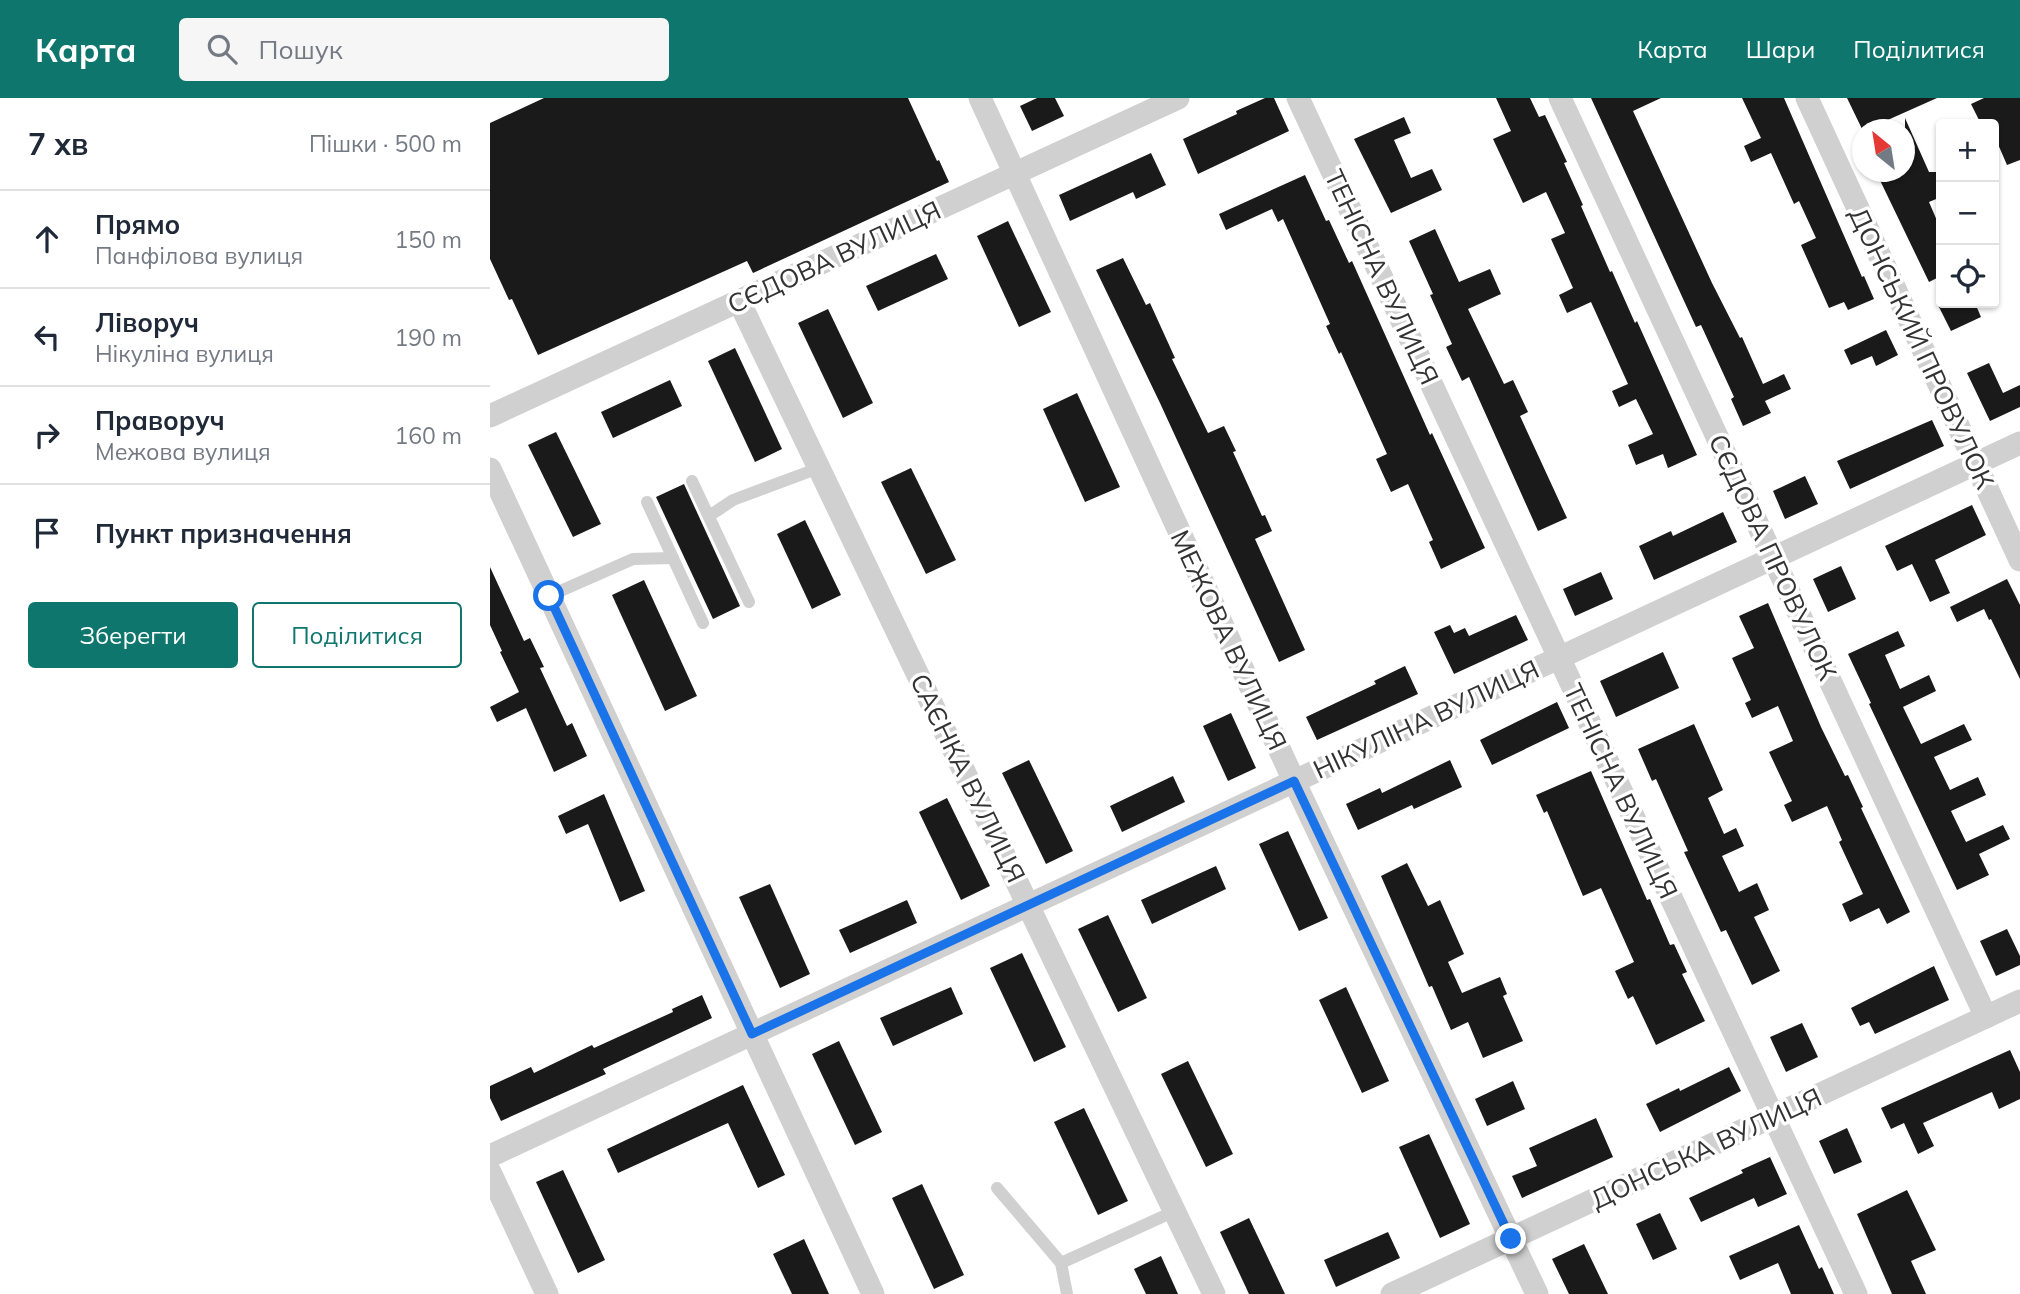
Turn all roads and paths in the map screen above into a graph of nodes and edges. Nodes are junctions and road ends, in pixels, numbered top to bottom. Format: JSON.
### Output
{"nodes":[{"id":1,"x":980,"y":98,"type":"edge"},
{"id":2,"x":1178,"y":98,"type":"edge"},
{"id":3,"x":1298,"y":98,"type":"edge"},
{"id":4,"x":1560,"y":98,"type":"edge"},
{"id":5,"x":1807,"y":98,"type":"edge"},
{"id":6,"x":1015,"y":173,"type":"junction"},
{"id":7,"x":739,"y":300,"type":"junction"},
{"id":8,"x":490,"y":416,"type":"edge"},
{"id":9,"x":2020,"y":443,"type":"edge"},
{"id":10,"x":1976,"y":464,"type":"junction"},
{"id":11,"x":819,"y":468,"type":"junction"},
{"id":12,"x":490,"y":469,"type":"edge"},
{"id":13,"x":692,"y":481,"type":"dead end"},
{"id":14,"x":647,"y":502,"type":"dead end"},
{"id":15,"x":709,"y":516,"type":"junction"},
{"id":16,"x":673,"y":558,"type":"junction"},
{"id":17,"x":1773,"y":558,"type":"junction"},
{"id":18,"x":2020,"y":560,"type":"edge"},
{"id":19,"x":549,"y":596,"type":"junction"},
{"id":20,"x":749,"y":602,"type":"dead end"},
{"id":21,"x":703,"y":623,"type":"dead end"},
{"id":22,"x":1559,"y":658,"type":"junction"},
{"id":23,"x":1294,"y":781,"type":"junction"},
{"id":24,"x":1028,"y":905,"type":"junction"},
{"id":25,"x":2020,"y":1001,"type":"edge"},
{"id":26,"x":1986,"y":1017,"type":"junction"},
{"id":27,"x":752,"y":1034,"type":"junction"},
{"id":28,"x":1772,"y":1117,"type":"junction"},
{"id":29,"x":490,"y":1156,"type":"edge"},
{"id":30,"x":490,"y":1172,"type":"edge"},
{"id":31,"x":997,"y":1188,"type":"dead end"},
{"id":32,"x":1175,"y":1212,"type":"junction"},
{"id":33,"x":1511,"y":1239,"type":"junction"},
{"id":34,"x":1061,"y":1264,"type":"junction"},
{"id":35,"x":547,"y":1294,"type":"edge"},
{"id":36,"x":873,"y":1294,"type":"edge"},
{"id":37,"x":1067,"y":1294,"type":"edge"},
{"id":38,"x":1214,"y":1294,"type":"edge"},
{"id":39,"x":1392,"y":1294,"type":"edge"},
{"id":40,"x":1537,"y":1294,"type":"edge"},
{"id":41,"x":1856,"y":1294,"type":"edge"}],
"edges":[{"from":1,"to":6,"type":"street","name":"МЕЖОВА ВУЛИЦЯ"},
{"from":2,"to":6,"type":"street","name":"СЄДОВА ВУЛИЦЯ"},
{"from":3,"to":22,"type":"street","name":"ТЕНІСНА ВУЛИЦЯ"},
{"from":4,"to":17,"type":"street","name":"СЄДОВА ПРОВУЛОК"},
{"from":5,"to":10,"type":"street","name":"ДОНСЬКИЙ ПРОВУЛОК"},
{"from":6,"to":7,"type":"street","name":"СЄДОВА ВУЛИЦЯ"},
{"from":6,"to":23,"type":"street","name":"МЕЖОВА ВУЛИЦЯ"},
{"from":7,"to":8,"type":"street","name":"СЄДОВА ВУЛИЦЯ"},
{"from":7,"to":11,"type":"street","name":"САЄНКА ВУЛИЦЯ"},
{"from":9,"to":10,"type":"street","name":"НІКУЛІНА ВУЛИЦЯ"},
{"from":10,"to":17,"type":"street","name":"НІКУЛІНА ВУЛИЦЯ"},
{"from":10,"to":18,"type":"street","name":"ДОНСЬКИЙ ПРОВУЛОК"},
{"from":11,"to":15,"type":"lane"},
{"from":11,"to":24,"type":"street","name":"САЄНКА ВУЛИЦЯ"},
{"from":12,"to":19,"type":"street"},
{"from":13,"to":15,"type":"lane"},
{"from":14,"to":16,"type":"lane"},
{"from":15,"to":20,"type":"lane"},
{"from":16,"to":19,"type":"lane"},
{"from":16,"to":21,"type":"lane"},
{"from":17,"to":22,"type":"street","name":"НІКУЛІНА ВУЛИЦЯ"},
{"from":17,"to":26,"type":"street","name":"СЄДОВА ПРОВУЛОК"},
{"from":19,"to":27,"type":"street"},
{"from":22,"to":23,"type":"street","name":"НІКУЛІНА ВУЛИЦЯ"},
{"from":22,"to":28,"type":"street","name":"ТЕНІСНА ВУЛИЦЯ"},
{"from":23,"to":24,"type":"street","name":"НІКУЛІНА ВУЛИЦЯ"},
{"from":23,"to":33,"type":"street","name":"МЕЖОВА ВУЛИЦЯ"},
{"from":24,"to":27,"type":"street","name":"НІКУЛІНА ВУЛИЦЯ"},
{"from":24,"to":32,"type":"street","name":"САЄНКА ВУЛИЦЯ"},
{"from":25,"to":26,"type":"street","name":"ДОНСЬКА ВУЛИЦЯ"},
{"from":26,"to":28,"type":"street","name":"ДОНСЬКА ВУЛИЦЯ"},
{"from":27,"to":29,"type":"street","name":"НІКУЛІНА ВУЛИЦЯ"},
{"from":27,"to":36,"type":"street"},
{"from":28,"to":33,"type":"street","name":"ДОНСЬКА ВУЛИЦЯ"},
{"from":28,"to":41,"type":"street","name":"ТЕНІСНА ВУЛИЦЯ"},
{"from":30,"to":35,"type":"street"},
{"from":31,"to":34,"type":"lane"},
{"from":32,"to":34,"type":"lane"},
{"from":32,"to":38,"type":"street","name":"САЄНКА ВУЛИЦЯ"},
{"from":33,"to":39,"type":"street","name":"ДОНСЬКА ВУЛИЦЯ"},
{"from":33,"to":40,"type":"street","name":"МЕЖОВА ВУЛИЦЯ"},
{"from":34,"to":37,"type":"lane"}]}
